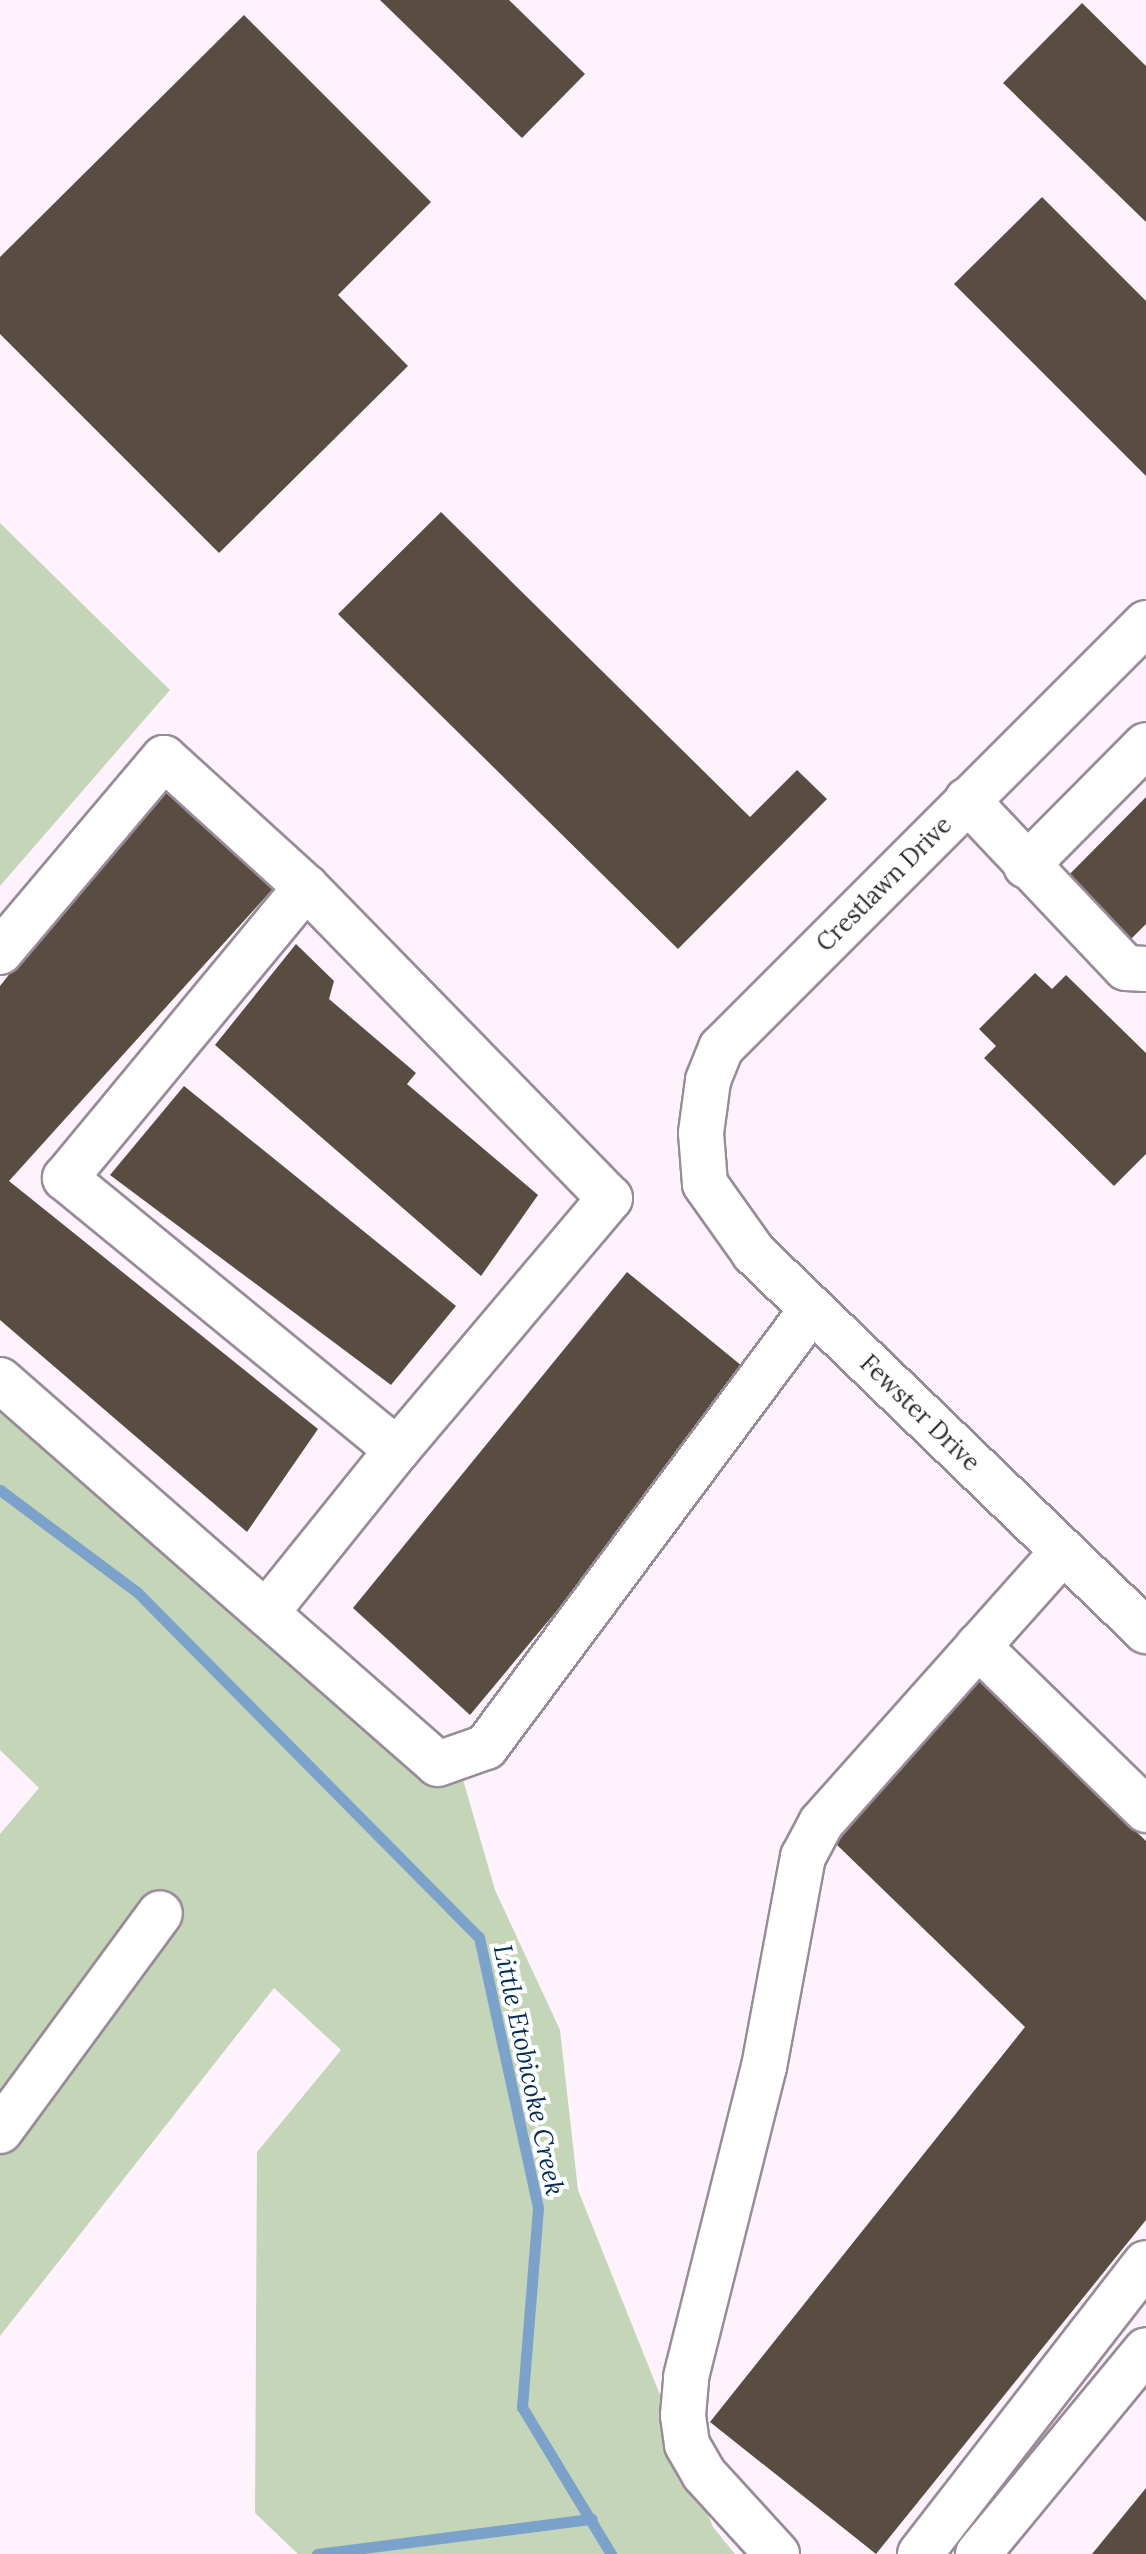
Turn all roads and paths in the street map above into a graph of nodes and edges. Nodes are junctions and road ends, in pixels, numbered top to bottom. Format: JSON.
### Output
{"nodes":[{"id":1,"x":1146,"y":623,"type":"edge"},
{"id":2,"x":1146,"y":745,"type":"edge"},
{"id":3,"x":967,"y":800,"type":"junction"},
{"id":4,"x":1026,"y":866,"type":"junction"},
{"id":5,"x":306,"y":887,"type":"junction"},
{"id":6,"x":0,"y":952,"type":"edge"},
{"id":7,"x":1146,"y":969,"type":"edge"},
{"id":8,"x":705,"y":1184,"type":"joint"},
{"id":9,"x":812,"y":1309,"type":"junction"},
{"id":10,"x":0,"y":1380,"type":"edge"},
{"id":11,"x":397,"y":1450,"type":"junction"},
{"id":12,"x":1063,"y":1551,"type":"junction"},
{"id":13,"x":266,"y":1613,"type":"junction"},
{"id":14,"x":1146,"y":1631,"type":"edge"},
{"id":15,"x":978,"y":1646,"type":"junction"},
{"id":16,"x":1146,"y":1810,"type":"edge"},
{"id":17,"x":160,"y":1913,"type":"dead end"},
{"id":18,"x":0,"y":2131,"type":"edge"},
{"id":19,"x":1146,"y":2263,"type":"edge"},
{"id":20,"x":1146,"y":2350,"type":"edge"},
{"id":21,"x":777,"y":2554,"type":"edge"},
{"id":22,"x":920,"y":2554,"type":"edge"},
{"id":23,"x":978,"y":2554,"type":"edge"}],
"edges":[{"from":1,"to":3,"type":"street","name":"Crestlawn Drive"},
{"from":2,"to":4,"type":"street"},
{"from":3,"to":4,"type":"street"},
{"from":3,"to":8,"type":"street","name":"Crestlawn Drive"},
{"from":4,"to":7,"type":"street"},
{"from":5,"to":6,"type":"street"},
{"from":5,"to":11,"type":"street"},
{"from":5,"to":11,"type":"street"},
{"from":8,"to":9,"type":"street","name":"Fewster Drive"},
{"from":9,"to":12,"type":"street","name":"Fewster Drive"},
{"from":9,"to":13,"type":"street"},
{"from":10,"to":13,"type":"street"},
{"from":11,"to":13,"type":"street"},
{"from":12,"to":14,"type":"street","name":"Fewster Drive"},
{"from":12,"to":15,"type":"street"},
{"from":15,"to":16,"type":"street"},
{"from":15,"to":21,"type":"street"},
{"from":17,"to":18,"type":"street"},
{"from":19,"to":22,"type":"street"},
{"from":20,"to":23,"type":"street"}]}
